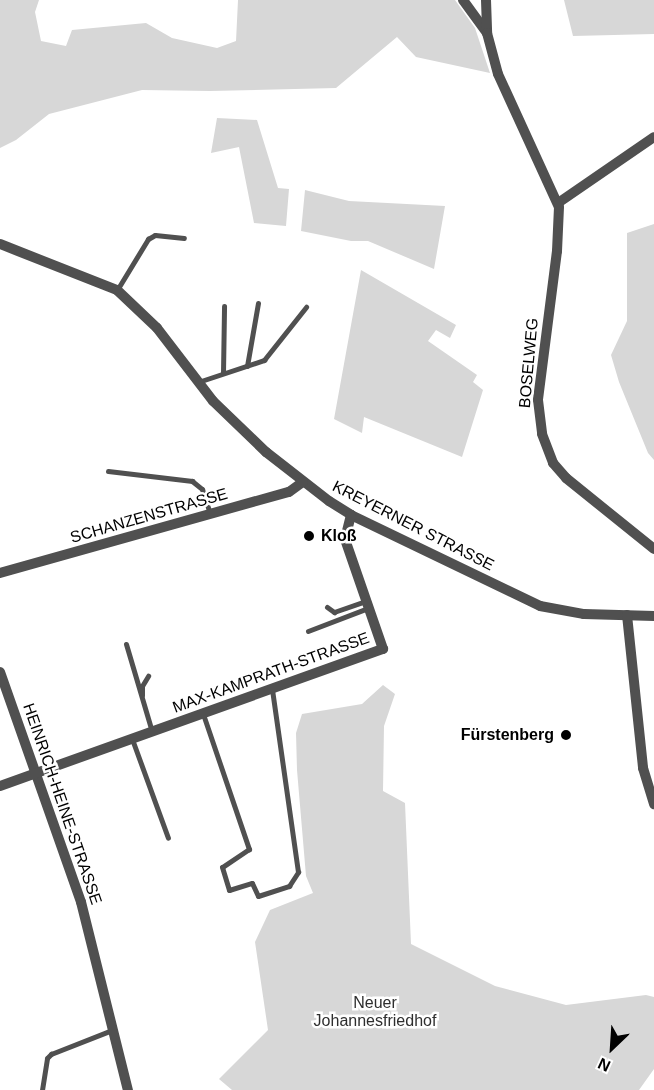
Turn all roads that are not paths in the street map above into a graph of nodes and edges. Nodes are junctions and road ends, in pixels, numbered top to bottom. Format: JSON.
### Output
{"nodes":[{"id":1,"x":463,"y":0,"type":"edge"},
{"id":2,"x":486,"y":0,"type":"edge"},
{"id":3,"x":487,"y":33,"type":"junction"},
{"id":4,"x":654,"y":136,"type":"edge"},
{"id":5,"x":558,"y":203,"type":"junction"},
{"id":6,"x":184,"y":238,"type":"dead end"},
{"id":7,"x":0,"y":244,"type":"edge"},
{"id":8,"x":117,"y":290,"type":"junction"},
{"id":9,"x":258,"y":303,"type":"dead end"},
{"id":10,"x":224,"y":306,"type":"dead end"},
{"id":11,"x":306,"y":307,"type":"dead end"},
{"id":12,"x":247,"y":366,"type":"junction"},
{"id":13,"x":223,"y":373,"type":"junction"},
{"id":14,"x":197,"y":383,"type":"junction"},
{"id":15,"x":108,"y":471,"type":"dead end"},
{"id":16,"x":303,"y":482,"type":"junction"},
{"id":17,"x":210,"y":514,"type":"junction"},
{"id":18,"x":351,"y":515,"type":"junction"},
{"id":19,"x":654,"y":549,"type":"edge"},
{"id":20,"x":0,"y":573,"type":"edge"},
{"id":21,"x":367,"y":604,"type":"junction"},
{"id":22,"x":327,"y":607,"type":"dead end"},
{"id":23,"x":627,"y":615,"type":"junction"},
{"id":24,"x":654,"y":616,"type":"edge"},
{"id":25,"x":308,"y":631,"type":"dead end"},
{"id":26,"x":126,"y":644,"type":"dead end"},
{"id":27,"x":0,"y":672,"type":"edge"},
{"id":28,"x":148,"y":676,"type":"dead end"},
{"id":29,"x":272,"y":688,"type":"junction"},
{"id":30,"x":144,"y":706,"type":"junction"},
{"id":31,"x":203,"y":714,"type":"junction"},
{"id":32,"x":152,"y":732,"type":"junction"},
{"id":33,"x":132,"y":739,"type":"junction"},
{"id":34,"x":36,"y":773,"type":"junction"},
{"id":35,"x":0,"y":786,"type":"edge"},
{"id":36,"x":654,"y":804,"type":"edge"},
{"id":37,"x":168,"y":838,"type":"dead end"},
{"id":38,"x":112,"y":1030,"type":"junction"},
{"id":39,"x":42,"y":1090,"type":"edge"},
{"id":40,"x":128,"y":1090,"type":"edge"}],
"edges":[{"from":1,"to":3,"type":"street"},
{"from":2,"to":3,"type":"street","name":"BOSELWEG"},
{"from":3,"to":5,"type":"street","name":"BOSELWEG"},
{"from":4,"to":5,"type":"street"},
{"from":5,"to":19,"type":"street","name":"BOSELWEG"},
{"from":6,"to":8,"type":"lane"},
{"from":7,"to":8,"type":"street","name":"KREYERNER STRASSE"},
{"from":8,"to":14,"type":"street","name":"KREYERNER STRASSE"},
{"from":9,"to":12,"type":"lane"},
{"from":10,"to":13,"type":"lane"},
{"from":11,"to":12,"type":"lane"},
{"from":12,"to":13,"type":"lane"},
{"from":13,"to":14,"type":"lane"},
{"from":14,"to":16,"type":"street","name":"KREYERNER STRASSE"},
{"from":15,"to":17,"type":"lane"},
{"from":16,"to":17,"type":"street","name":"SCHANZENSTRASSE"},
{"from":16,"to":18,"type":"street","name":"KREYERNER STRASSE"},
{"from":17,"to":20,"type":"street","name":"SCHANZENSTRASSE"},
{"from":18,"to":21,"type":"street","name":"MAX-KAMPRATH-STRASSE"},
{"from":18,"to":23,"type":"street","name":"KREYERNER STRASSE"},
{"from":21,"to":22,"type":"lane"},
{"from":21,"to":25,"type":"lane"},
{"from":21,"to":29,"type":"street","name":"MAX-KAMPRATH-STRASSE"},
{"from":23,"to":24,"type":"street","name":"KREYERNER STRASSE"},
{"from":23,"to":36,"type":"street"},
{"from":26,"to":30,"type":"lane"},
{"from":27,"to":34,"type":"street","name":"HEINRICH-HEINE-STRASSE"},
{"from":28,"to":30,"type":"lane"},
{"from":29,"to":31,"type":"street","name":"MAX-KAMPRATH-STRASSE"},
{"from":29,"to":31,"type":"lane"},
{"from":30,"to":32,"type":"lane"},
{"from":31,"to":32,"type":"street","name":"MAX-KAMPRATH-STRASSE"},
{"from":32,"to":33,"type":"street","name":"MAX-KAMPRATH-STRASSE"},
{"from":33,"to":34,"type":"street","name":"MAX-KAMPRATH-STRASSE"},
{"from":33,"to":37,"type":"lane"},
{"from":34,"to":35,"type":"street","name":"MAX-KAMPRATH-STRASSE"},
{"from":34,"to":38,"type":"street","name":"HEINRICH-HEINE-STRASSE"},
{"from":38,"to":39,"type":"lane"},
{"from":38,"to":40,"type":"street","name":"HEINRICH-HEINE-STRASSE"}]}
